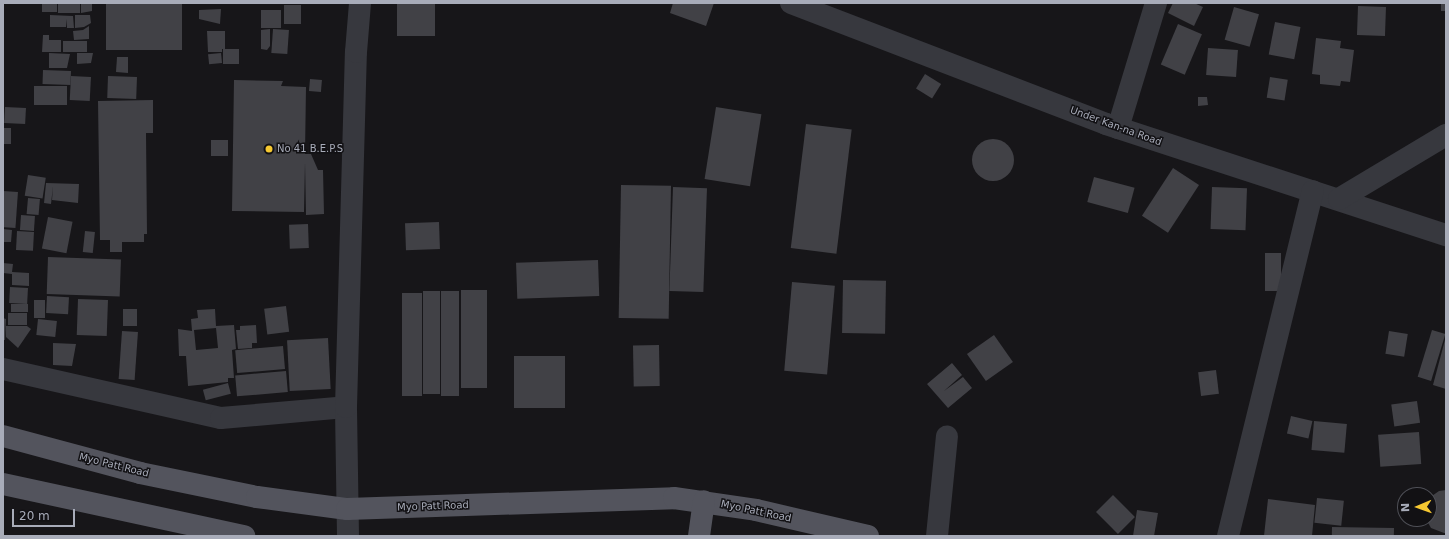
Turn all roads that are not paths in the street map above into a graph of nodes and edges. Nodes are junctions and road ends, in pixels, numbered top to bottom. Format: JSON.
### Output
{"nodes":[{"id":1,"x":360,"y":3,"type":"edge"},
{"id":2,"x":791,"y":3,"type":"edge"},
{"id":3,"x":1156,"y":3,"type":"edge"},
{"id":4,"x":1118,"y":128,"type":"junction"},
{"id":5,"x":1446,"y":135,"type":"edge"},
{"id":6,"x":1313,"y":191,"type":"junction"},
{"id":7,"x":1339,"y":199,"type":"junction"},
{"id":8,"x":1446,"y":235,"type":"edge"},
{"id":9,"x":3,"y":369,"type":"edge"},
{"id":10,"x":346,"y":407,"type":"junction"},
{"id":11,"x":3,"y":436,"type":"edge"},
{"id":12,"x":947,"y":436,"type":"dead end"},
{"id":13,"x":3,"y":484,"type":"edge"},
{"id":14,"x":704,"y":501,"type":"junction"},
{"id":15,"x":347,"y":509,"type":"junction"},
{"id":16,"x":244,"y":536,"type":"edge"},
{"id":17,"x":348,"y":536,"type":"edge"},
{"id":18,"x":700,"y":536,"type":"edge"},
{"id":19,"x":868,"y":536,"type":"edge"},
{"id":20,"x":937,"y":536,"type":"edge"},
{"id":21,"x":1228,"y":536,"type":"edge"}],
"edges":[{"from":1,"to":10,"type":"street"},
{"from":2,"to":4,"type":"street","name":"Under Kan-na Road"},
{"from":3,"to":4,"type":"street"},
{"from":4,"to":6,"type":"street","name":"Under Kan-na Road"},
{"from":5,"to":7,"type":"street"},
{"from":6,"to":7,"type":"street","name":"Under Kan-na Road"},
{"from":6,"to":21,"type":"street"},
{"from":7,"to":8,"type":"street","name":"Under Kan-na Road"},
{"from":9,"to":10,"type":"street"},
{"from":10,"to":15,"type":"street"},
{"from":11,"to":15,"type":"main road","name":"Myo Patt Road"},
{"from":12,"to":20,"type":"street"},
{"from":13,"to":16,"type":"main road"},
{"from":14,"to":15,"type":"main road","name":"Myo Patt Road"},
{"from":14,"to":18,"type":"main road"},
{"from":14,"to":19,"type":"main road","name":"Myo Patt Road"},
{"from":15,"to":17,"type":"street"}]}
